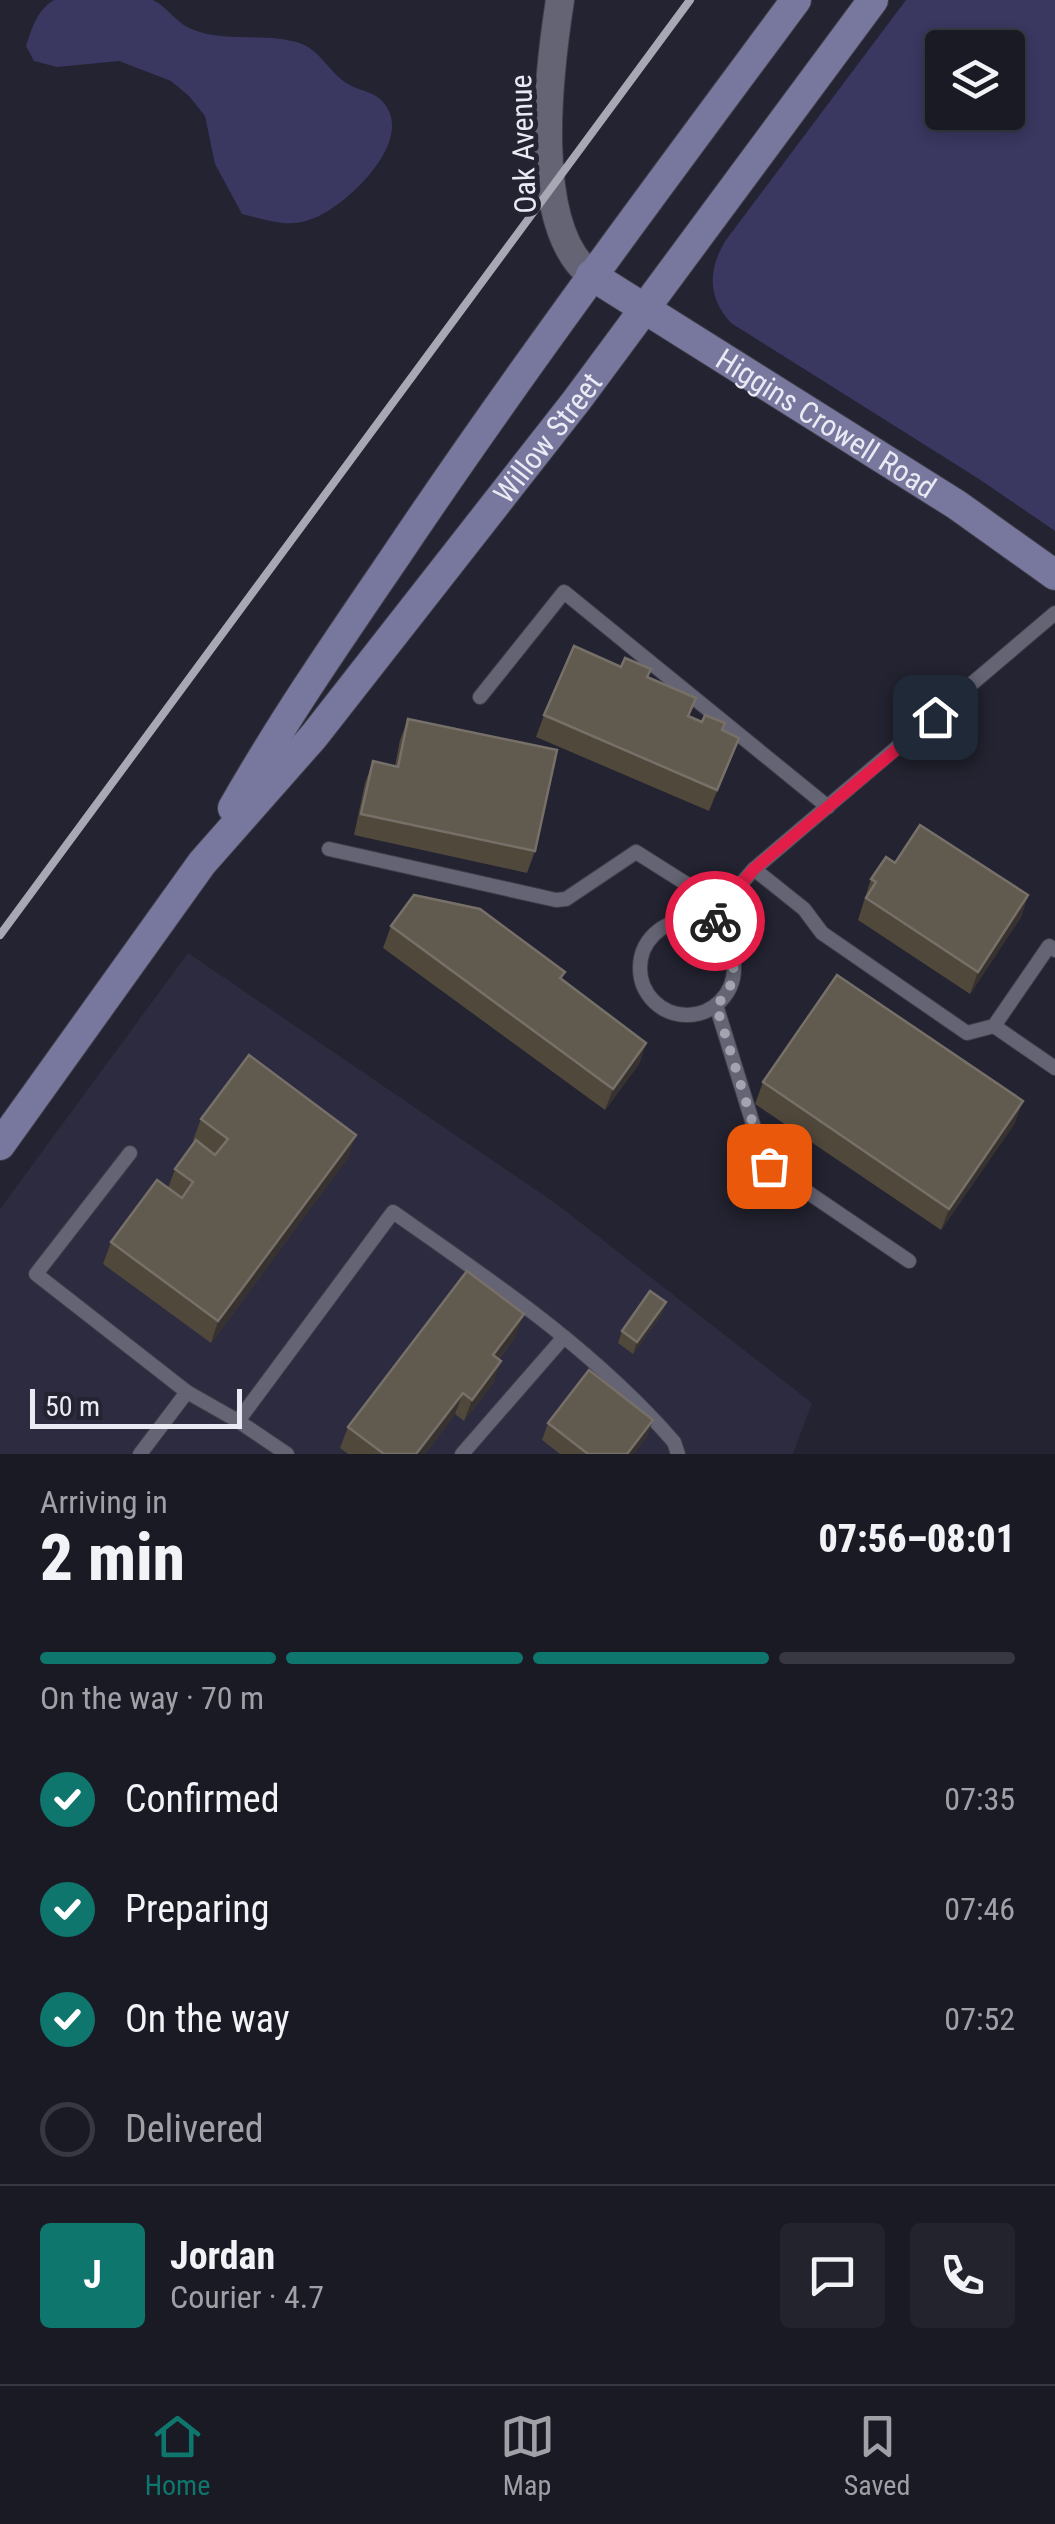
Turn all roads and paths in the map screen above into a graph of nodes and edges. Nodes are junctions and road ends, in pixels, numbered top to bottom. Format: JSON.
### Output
{"nodes":[{"id":1,"x":560,"y":0,"type":"edge"},
{"id":2,"x":796,"y":0,"type":"edge"},
{"id":3,"x":874,"y":0,"type":"edge"},
{"id":4,"x":591,"y":275,"type":"junction"},
{"id":5,"x":642,"y":309,"type":"junction"},
{"id":6,"x":1055,"y":575,"type":"edge"},
{"id":7,"x":1055,"y":614,"type":"edge"},
{"id":8,"x":480,"y":697,"type":"dead end"},
{"id":9,"x":828,"y":807,"type":"junction"},
{"id":10,"x":329,"y":850,"type":"dead end"},
{"id":11,"x":202,"y":863,"type":"junction"},
{"id":12,"x":754,"y":869,"type":"junction"},
{"id":13,"x":723,"y":907,"type":"junction"},
{"id":14,"x":712,"y":928,"type":"junction"},
{"id":15,"x":1055,"y":950,"type":"edge"},
{"id":16,"x":716,"y":1005,"type":"junction"},
{"id":17,"x":994,"y":1026,"type":"junction"},
{"id":18,"x":1055,"y":1068,"type":"edge"},
{"id":19,"x":0,"y":1146,"type":"edge"},
{"id":20,"x":130,"y":1153,"type":"dead end"},
{"id":21,"x":909,"y":1262,"type":"dead end"},
{"id":22,"x":564,"y":1337,"type":"junction"},
{"id":23,"x":187,"y":1392,"type":"junction"},
{"id":24,"x":238,"y":1421,"type":"junction"},
{"id":25,"x":140,"y":1454,"type":"edge"},
{"id":26,"x":288,"y":1454,"type":"edge"},
{"id":27,"x":462,"y":1454,"type":"edge"},
{"id":28,"x":678,"y":1454,"type":"edge"}],
"edges":[{"from":1,"to":4,"type":"street","name":"Oak Avenue"},
{"from":2,"to":4,"type":"main road","name":"Willow Street"},
{"from":3,"to":5,"type":"main road","name":"Willow Street"},
{"from":4,"to":5,"type":"main road","name":"Higgins Crowell Road"},
{"from":4,"to":11,"type":"main road","name":"Willow Street"},
{"from":5,"to":6,"type":"main road","name":"Higgins Crowell Road"},
{"from":5,"to":11,"type":"main road","name":"Willow Street"},
{"from":7,"to":9,"type":"lane"},
{"from":8,"to":9,"type":"lane"},
{"from":9,"to":12,"type":"lane"},
{"from":10,"to":13,"type":"lane"},
{"from":11,"to":19,"type":"main road","name":"Willow Street"},
{"from":12,"to":13,"type":"lane"},
{"from":12,"to":17,"type":"lane"},
{"from":13,"to":14,"type":"lane"},
{"from":14,"to":16,"type":"lane"},
{"from":14,"to":16,"type":"lane"},
{"from":15,"to":17,"type":"lane"},
{"from":16,"to":21,"type":"lane"},
{"from":17,"to":18,"type":"lane"},
{"from":20,"to":23,"type":"lane"},
{"from":22,"to":24,"type":"lane"},
{"from":22,"to":27,"type":"lane"},
{"from":22,"to":28,"type":"lane"},
{"from":23,"to":24,"type":"lane"},
{"from":23,"to":25,"type":"lane"},
{"from":24,"to":26,"type":"lane"}]}
